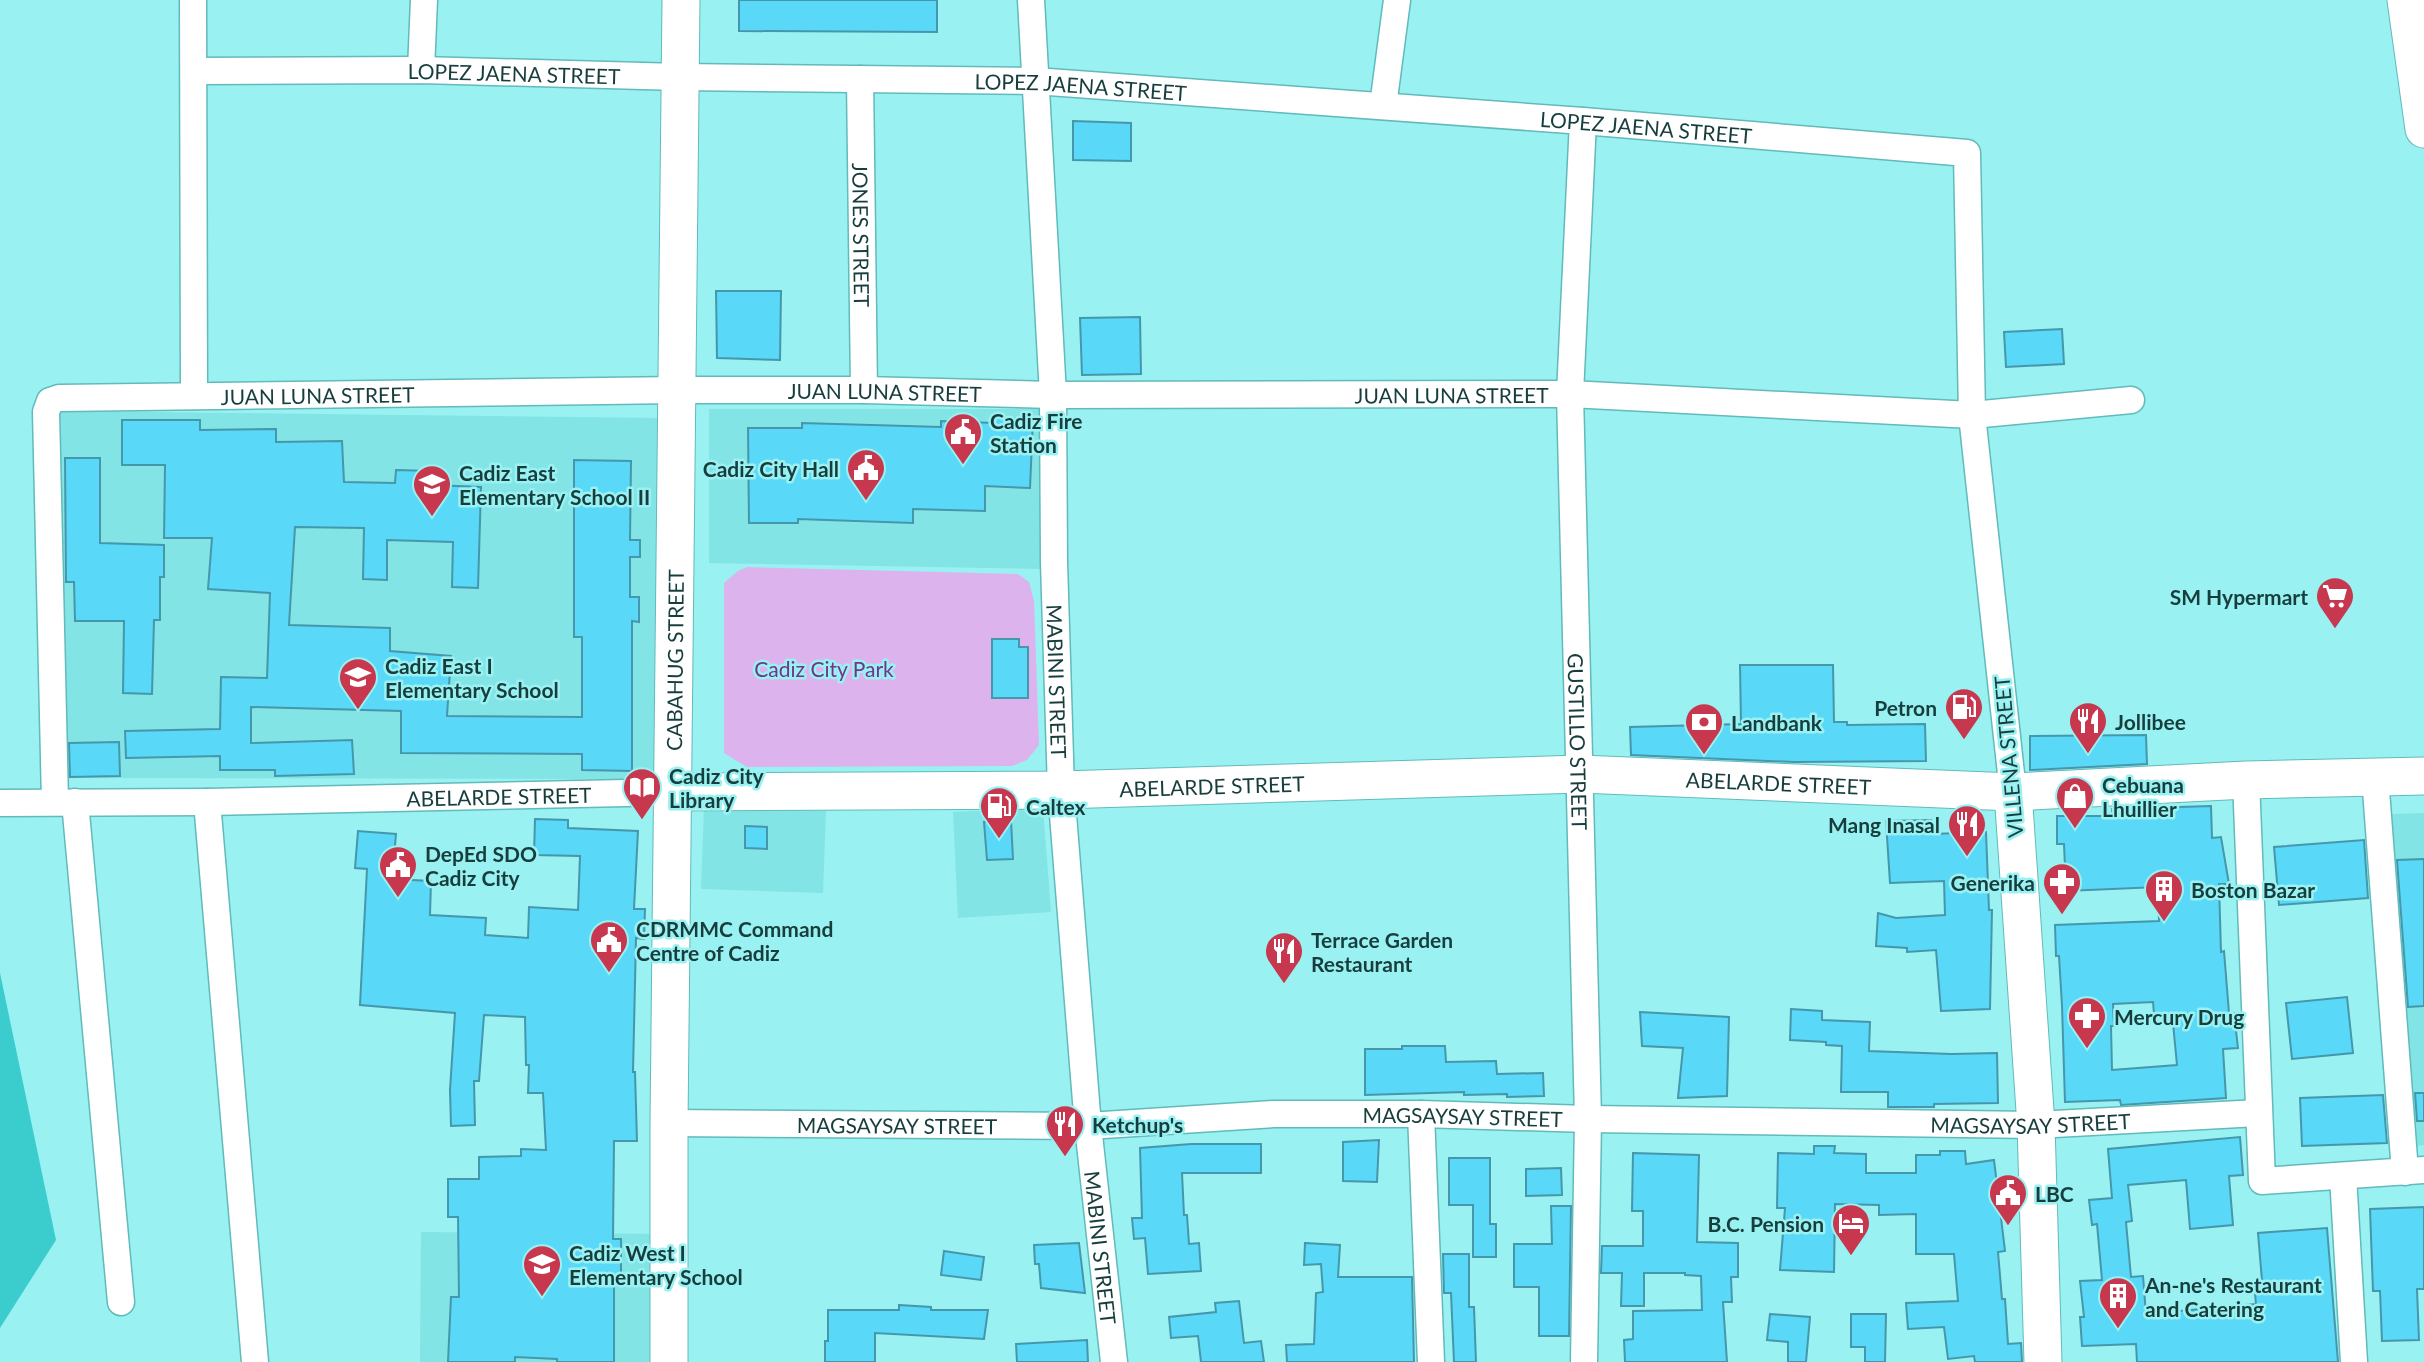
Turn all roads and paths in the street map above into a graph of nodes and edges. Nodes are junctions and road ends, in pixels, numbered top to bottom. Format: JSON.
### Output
{"nodes":[{"id":1,"x":193,"y":0,"type":"edge"},
{"id":2,"x":424,"y":0,"type":"edge"},
{"id":3,"x":681,"y":0,"type":"edge"},
{"id":4,"x":1031,"y":0,"type":"edge"},
{"id":5,"x":1397,"y":0,"type":"edge"},
{"id":6,"x":2406,"y":4,"type":"edge"},
{"id":7,"x":421,"y":70,"type":"junction"},
{"id":8,"x":194,"y":71,"type":"junction"},
{"id":9,"x":679,"y":77,"type":"junction"},
{"id":10,"x":860,"y":79,"type":"junction"},
{"id":11,"x":1035,"y":81,"type":"junction"},
{"id":12,"x":1383,"y":106,"type":"junction"},
{"id":13,"x":1583,"y":121,"type":"junction"},
{"id":14,"x":2424,"y":129,"type":"edge"},
{"id":15,"x":1967,"y":153,"type":"joint"},
{"id":16,"x":678,"y":390,"type":"junction"},
{"id":17,"x":864,"y":390,"type":"junction"},
{"id":18,"x":1570,"y":394,"type":"junction"},
{"id":19,"x":1054,"y":395,"type":"junction"},
{"id":20,"x":194,"y":396,"type":"junction"},
{"id":21,"x":2132,"y":400,"type":"dead end"},
{"id":22,"x":1972,"y":415,"type":"junction"},
{"id":23,"x":1580,"y":774,"type":"junction"},
{"id":24,"x":2424,"y":776,"type":"edge"},
{"id":25,"x":2375,"y":777,"type":"junction"},
{"id":26,"x":2246,"y":780,"type":"junction"},
{"id":27,"x":1061,"y":790,"type":"junction"},
{"id":28,"x":673,"y":792,"type":"junction"},
{"id":29,"x":2012,"y":792,"type":"junction"},
{"id":30,"x":65,"y":802,"type":"junction"},
{"id":31,"x":208,"y":802,"type":"junction"},
{"id":32,"x":0,"y":803,"type":"edge"},
{"id":33,"x":2258,"y":1113,"type":"junction"},
{"id":34,"x":1421,"y":1114,"type":"junction"},
{"id":35,"x":1588,"y":1119,"type":"junction"},
{"id":36,"x":669,"y":1123,"type":"junction"},
{"id":37,"x":2036,"y":1125,"type":"junction"},
{"id":38,"x":1088,"y":1126,"type":"junction"},
{"id":39,"x":2414,"y":1171,"type":"edge"},
{"id":40,"x":2343,"y":1176,"type":"junction"},
{"id":41,"x":121,"y":1302,"type":"dead end"},
{"id":42,"x":255,"y":1362,"type":"edge"},
{"id":43,"x":670,"y":1362,"type":"edge"},
{"id":44,"x":1114,"y":1362,"type":"edge"},
{"id":45,"x":1431,"y":1362,"type":"edge"},
{"id":46,"x":1584,"y":1362,"type":"edge"},
{"id":47,"x":2043,"y":1362,"type":"edge"},
{"id":48,"x":2354,"y":1362,"type":"edge"}],
"edges":[{"from":1,"to":8,"type":"street"},
{"from":2,"to":7,"type":"street"},
{"from":3,"to":9,"type":"street","name":"CABAHUG STREET"},
{"from":4,"to":11,"type":"street","name":"MABINI STREET"},
{"from":5,"to":12,"type":"street"},
{"from":6,"to":14,"type":"street"},
{"from":7,"to":8,"type":"street","name":"LOPEZ JAENA STREET"},
{"from":7,"to":9,"type":"street","name":"LOPEZ JAENA STREET"},
{"from":8,"to":20,"type":"street"},
{"from":9,"to":10,"type":"street","name":"LOPEZ JAENA STREET"},
{"from":9,"to":16,"type":"street","name":"CABAHUG STREET"},
{"from":10,"to":11,"type":"street","name":"LOPEZ JAENA STREET"},
{"from":10,"to":17,"type":"street","name":"JONES STREET"},
{"from":11,"to":12,"type":"street","name":"LOPEZ JAENA STREET"},
{"from":11,"to":19,"type":"street","name":"MABINI STREET"},
{"from":12,"to":13,"type":"street","name":"LOPEZ JAENA STREET"},
{"from":13,"to":15,"type":"street","name":"LOPEZ JAENA STREET"},
{"from":13,"to":18,"type":"street","name":"GUSTILLO STREET"},
{"from":15,"to":22,"type":"street","name":"VILLENA STREET"},
{"from":16,"to":17,"type":"street","name":"JUAN LUNA STREET"},
{"from":16,"to":20,"type":"street","name":"JUAN LUNA STREET"},
{"from":16,"to":28,"type":"street","name":"CABAHUG STREET"},
{"from":17,"to":19,"type":"street","name":"JUAN LUNA STREET"},
{"from":18,"to":19,"type":"street","name":"JUAN LUNA STREET"},
{"from":18,"to":22,"type":"street","name":"JUAN LUNA STREET"},
{"from":18,"to":23,"type":"street","name":"GUSTILLO STREET"},
{"from":19,"to":27,"type":"street","name":"MABINI STREET"},
{"from":20,"to":30,"type":"street","name":"JUAN LUNA STREET"},
{"from":21,"to":22,"type":"street","name":"JUAN LUNA STREET"},
{"from":22,"to":29,"type":"street","name":"VILLENA STREET"},
{"from":23,"to":27,"type":"street","name":"ABELARDE STREET"},
{"from":23,"to":29,"type":"street","name":"ABELARDE STREET"},
{"from":23,"to":35,"type":"street","name":"GUSTILLO STREET"},
{"from":24,"to":25,"type":"street","name":"ABELARDE STREET"},
{"from":25,"to":26,"type":"street","name":"ABELARDE STREET"},
{"from":25,"to":39,"type":"street"},
{"from":26,"to":29,"type":"street","name":"ABELARDE STREET"},
{"from":26,"to":33,"type":"street"},
{"from":27,"to":28,"type":"street","name":"ABELARDE STREET"},
{"from":27,"to":38,"type":"street","name":"MABINI STREET"},
{"from":28,"to":31,"type":"street","name":"ABELARDE STREET"},
{"from":28,"to":36,"type":"street","name":"CABAHUG STREET"},
{"from":29,"to":37,"type":"street","name":"VILLENA STREET"},
{"from":30,"to":31,"type":"street","name":"ABELARDE STREET"},
{"from":30,"to":32,"type":"street","name":"ABELARDE STREET"},
{"from":30,"to":41,"type":"street"},
{"from":31,"to":42,"type":"street"},
{"from":33,"to":37,"type":"street","name":"MAGSAYSAY STREET"},
{"from":33,"to":40,"type":"street"},
{"from":34,"to":35,"type":"street","name":"MAGSAYSAY STREET"},
{"from":34,"to":38,"type":"street","name":"MAGSAYSAY STREET"},
{"from":34,"to":45,"type":"street"},
{"from":35,"to":37,"type":"street","name":"MAGSAYSAY STREET"},
{"from":35,"to":46,"type":"street","name":"GUSTILLO STREET"},
{"from":36,"to":38,"type":"street","name":"MAGSAYSAY STREET"},
{"from":36,"to":43,"type":"street","name":"CABAHUG STREET"},
{"from":37,"to":47,"type":"street","name":"VILLENA STREET"},
{"from":38,"to":44,"type":"street","name":"MABINI STREET"},
{"from":39,"to":40,"type":"street"},
{"from":40,"to":48,"type":"street"}]}
